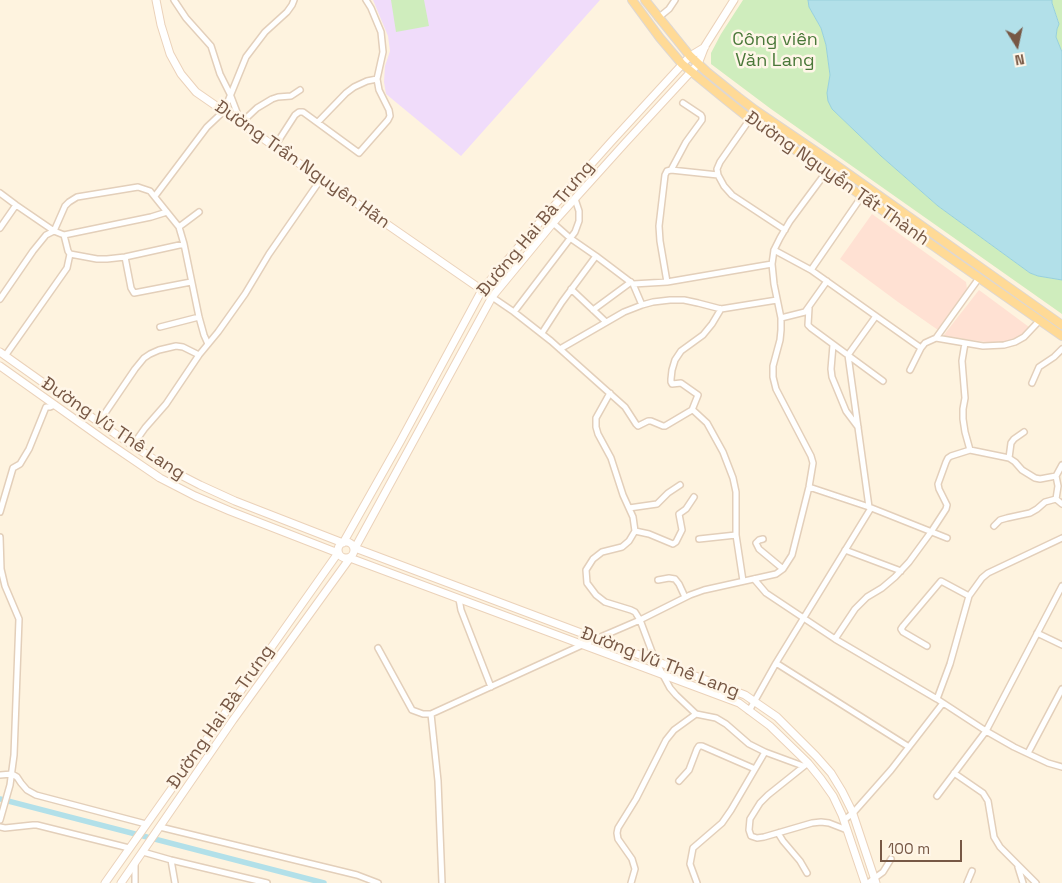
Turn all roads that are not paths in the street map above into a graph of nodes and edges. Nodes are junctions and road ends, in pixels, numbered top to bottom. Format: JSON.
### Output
{"nodes":[{"id":1,"x":156,"y":0,"type":"edge"},
{"id":2,"x":174,"y":0,"type":"edge"},
{"id":3,"x":294,"y":0,"type":"edge"},
{"id":4,"x":366,"y":0,"type":"edge"},
{"id":5,"x":632,"y":0,"type":"edge"},
{"id":6,"x":645,"y":0,"type":"edge"},
{"id":7,"x":675,"y":0,"type":"edge"},
{"id":8,"x":734,"y":0,"type":"edge"},
{"id":9,"x":658,"y":18,"type":"junction"},
{"id":10,"x":705,"y":46,"type":"junction"},
{"id":11,"x":690,"y":56,"type":"junction"},
{"id":12,"x":682,"y":64,"type":"junction"},
{"id":13,"x":698,"y":64,"type":"junction"},
{"id":14,"x":691,"y":72,"type":"junction"},
{"id":15,"x":377,"y":79,"type":"junction"},
{"id":16,"x":300,"y":90,"type":"dead end"},
{"id":17,"x":230,"y":94,"type":"junction"},
{"id":18,"x":683,"y":103,"type":"dead end"},
{"id":19,"x":224,"y":111,"type":"junction"},
{"id":20,"x":750,"y":119,"type":"junction"},
{"id":21,"x":318,"y":122,"type":"junction"},
{"id":22,"x":241,"y":123,"type":"junction"},
{"id":23,"x":275,"y":146,"type":"junction"},
{"id":24,"x":833,"y":163,"type":"junction"},
{"id":25,"x":670,"y":170,"type":"junction"},
{"id":26,"x":827,"y":172,"type":"junction"},
{"id":27,"x":718,"y":175,"type":"junction"},
{"id":28,"x":322,"y":179,"type":"junction"},
{"id":29,"x":0,"y":193,"type":"edge"},
{"id":30,"x":155,"y":196,"type":"junction"},
{"id":31,"x":862,"y":196,"type":"junction"},
{"id":32,"x":575,"y":199,"type":"junction"},
{"id":33,"x":16,"y":205,"type":"junction"},
{"id":34,"x":167,"y":212,"type":"junction"},
{"id":35,"x":199,"y":212,"type":"dead end"},
{"id":36,"x":553,"y":223,"type":"junction"},
{"id":37,"x":179,"y":227,"type":"junction"},
{"id":38,"x":0,"y":228,"type":"edge"},
{"id":39,"x":54,"y":230,"type":"junction"},
{"id":40,"x":785,"y":230,"type":"junction"},
{"id":41,"x":64,"y":235,"type":"junction"},
{"id":42,"x":570,"y":238,"type":"junction"},
{"id":43,"x":184,"y":244,"type":"junction"},
{"id":44,"x":774,"y":250,"type":"junction"},
{"id":45,"x":70,"y":254,"type":"junction"},
{"id":46,"x":596,"y":256,"type":"junction"},
{"id":47,"x":125,"y":257,"type":"junction"},
{"id":48,"x":772,"y":264,"type":"junction"},
{"id":49,"x":811,"y":270,"type":"junction"},
{"id":50,"x":979,"y":278,"type":"junction"},
{"id":51,"x":827,"y":281,"type":"junction"},
{"id":52,"x":191,"y":282,"type":"junction"},
{"id":53,"x":668,"y":282,"type":"junction"},
{"id":54,"x":632,"y":283,"type":"junction"},
{"id":55,"x":482,"y":290,"type":"junction"},
{"id":56,"x":571,"y":290,"type":"junction"},
{"id":57,"x":492,"y":297,"type":"junction"},
{"id":58,"x":0,"y":299,"type":"edge"},
{"id":59,"x":777,"y":300,"type":"junction"},
{"id":60,"x":642,"y":305,"type":"junction"},
{"id":61,"x":809,"y":308,"type":"junction"},
{"id":62,"x":593,"y":310,"type":"junction"},
{"id":63,"x":721,"y":310,"type":"junction"},
{"id":64,"x":514,"y":312,"type":"junction"},
{"id":65,"x":1046,"y":314,"type":"junction"},
{"id":66,"x":876,"y":316,"type":"junction"},
{"id":67,"x":199,"y":317,"type":"junction"},
{"id":68,"x":781,"y":318,"type":"junction"},
{"id":69,"x":1040,"y":321,"type":"junction"},
{"id":70,"x":606,"y":322,"type":"junction"},
{"id":71,"x":1062,"y":325,"type":"edge"},
{"id":72,"x":160,"y":327,"type":"dead end"},
{"id":73,"x":542,"y":333,"type":"junction"},
{"id":74,"x":1062,"y":336,"type":"edge"},
{"id":75,"x":936,"y":338,"type":"junction"},
{"id":76,"x":965,"y":343,"type":"junction"},
{"id":77,"x":208,"y":344,"type":"junction"},
{"id":78,"x":833,"y":344,"type":"junction"},
{"id":79,"x":922,"y":348,"type":"junction"},
{"id":80,"x":1062,"y":348,"type":"edge"},
{"id":81,"x":560,"y":349,"type":"junction"},
{"id":82,"x":3,"y":354,"type":"edge"},
{"id":83,"x":199,"y":355,"type":"junction"},
{"id":84,"x":848,"y":355,"type":"junction"},
{"id":85,"x":0,"y":366,"type":"edge"},
{"id":86,"x":910,"y":370,"type":"dead end"},
{"id":87,"x":883,"y":381,"type":"dead end"},
{"id":88,"x":1032,"y":383,"type":"dead end"},
{"id":89,"x":610,"y":393,"type":"junction"},
{"id":90,"x":55,"y":405,"type":"junction"},
{"id":91,"x":692,"y":410,"type":"junction"},
{"id":92,"x":99,"y":422,"type":"junction"},
{"id":93,"x":858,"y":428,"type":"junction"},
{"id":94,"x":1024,"y":432,"type":"dead end"},
{"id":95,"x":133,"y":445,"type":"junction"},
{"id":96,"x":970,"y":450,"type":"junction"},
{"id":97,"x":1009,"y":458,"type":"junction"},
{"id":98,"x":1062,"y":465,"type":"edge"},
{"id":99,"x":170,"y":470,"type":"junction"},
{"id":100,"x":1056,"y":476,"type":"junction"},
{"id":101,"x":164,"y":480,"type":"junction"},
{"id":102,"x":680,"y":485,"type":"dead end"},
{"id":103,"x":809,"y":487,"type":"junction"},
{"id":104,"x":694,"y":497,"type":"dead end"},
{"id":105,"x":1056,"y":499,"type":"junction"},
{"id":106,"x":1062,"y":504,"type":"edge"},
{"id":107,"x":870,"y":507,"type":"junction"},
{"id":108,"x":629,"y":508,"type":"junction"},
{"id":109,"x":0,"y":512,"type":"edge"},
{"id":110,"x":994,"y":526,"type":"dead end"},
{"id":111,"x":635,"y":531,"type":"junction"},
{"id":112,"x":931,"y":532,"type":"junction"},
{"id":113,"x":736,"y":535,"type":"junction"},
{"id":114,"x":0,"y":537,"type":"edge"},
{"id":115,"x":947,"y":538,"type":"dead end"},
{"id":116,"x":1062,"y":538,"type":"edge"},
{"id":117,"x":699,"y":539,"type":"dead end"},
{"id":118,"x":763,"y":539,"type":"dead end"},
{"id":119,"x":343,"y":543,"type":"junction"},
{"id":120,"x":354,"y":548,"type":"junction"},
{"id":121,"x":845,"y":550,"type":"junction"},
{"id":122,"x":338,"y":552,"type":"junction"},
{"id":123,"x":350,"y":558,"type":"junction"},
{"id":124,"x":783,"y":569,"type":"junction"},
{"id":125,"x":901,"y":571,"type":"junction"},
{"id":126,"x":754,"y":579,"type":"junction"},
{"id":127,"x":658,"y":580,"type":"dead end"},
{"id":128,"x":743,"y":581,"type":"junction"},
{"id":129,"x":1062,"y":586,"type":"edge"},
{"id":130,"x":970,"y":596,"type":"junction"},
{"id":131,"x":685,"y":597,"type":"junction"},
{"id":132,"x":459,"y":599,"type":"junction"},
{"id":133,"x":803,"y":618,"type":"junction"},
{"id":134,"x":640,"y":620,"type":"junction"},
{"id":135,"x":1037,"y":634,"type":"junction"},
{"id":136,"x":597,"y":639,"type":"junction"},
{"id":137,"x":835,"y":639,"type":"junction"},
{"id":138,"x":582,"y":645,"type":"junction"},
{"id":139,"x":1062,"y":645,"type":"edge"},
{"id":140,"x":927,"y":646,"type":"dead end"},
{"id":141,"x":378,"y":648,"type":"dead end"},
{"id":142,"x":655,"y":660,"type":"junction"},
{"id":143,"x":776,"y":663,"type":"junction"},
{"id":144,"x":662,"y":675,"type":"junction"},
{"id":145,"x":491,"y":687,"type":"junction"},
{"id":146,"x":1062,"y":689,"type":"edge"},
{"id":147,"x":937,"y":698,"type":"junction"},
{"id":148,"x":755,"y":702,"type":"junction"},
{"id":149,"x":943,"y":703,"type":"junction"},
{"id":150,"x":749,"y":711,"type":"junction"},
{"id":151,"x":431,"y":714,"type":"junction"},
{"id":152,"x":696,"y":714,"type":"junction"},
{"id":153,"x":986,"y":731,"type":"junction"},
{"id":154,"x":909,"y":747,"type":"junction"},
{"id":155,"x":766,"y":752,"type":"junction"},
{"id":156,"x":1028,"y":753,"type":"junction"},
{"id":157,"x":805,"y":765,"type":"junction"},
{"id":158,"x":1062,"y":767,"type":"edge"},
{"id":159,"x":755,"y":769,"type":"junction"},
{"id":160,"x":12,"y":774,"type":"junction"},
{"id":161,"x":954,"y":774,"type":"junction"},
{"id":162,"x":0,"y":775,"type":"edge"},
{"id":163,"x":679,"y":780,"type":"dead end"},
{"id":164,"x":937,"y":796,"type":"dead end"},
{"id":165,"x":155,"y":811,"type":"junction"},
{"id":166,"x":853,"y":813,"type":"junction"},
{"id":167,"x":166,"y":818,"type":"junction"},
{"id":168,"x":0,"y":819,"type":"edge"},
{"id":169,"x":844,"y":820,"type":"junction"},
{"id":170,"x":146,"y":824,"type":"junction"},
{"id":171,"x":0,"y":827,"type":"edge"},
{"id":172,"x":160,"y":827,"type":"junction"},
{"id":173,"x":847,"y":830,"type":"junction"},
{"id":174,"x":778,"y":833,"type":"junction"},
{"id":175,"x":129,"y":848,"type":"junction"},
{"id":176,"x":143,"y":852,"type":"junction"},
{"id":177,"x":124,"y":856,"type":"junction"},
{"id":178,"x":891,"y":859,"type":"dead end"},
{"id":179,"x":171,"y":860,"type":"junction"},
{"id":180,"x":135,"y":864,"type":"junction"},
{"id":181,"x":1017,"y":865,"type":"junction"},
{"id":182,"x":972,"y":871,"type":"dead end"},
{"id":183,"x":807,"y":873,"type":"dead end"},
{"id":184,"x":871,"y":882,"type":"edge"},
{"id":185,"x":105,"y":883,"type":"edge"},
{"id":186,"x":121,"y":883,"type":"edge"},
{"id":187,"x":135,"y":883,"type":"edge"},
{"id":188,"x":175,"y":883,"type":"edge"},
{"id":189,"x":268,"y":883,"type":"edge"},
{"id":190,"x":378,"y":883,"type":"edge"},
{"id":191,"x":442,"y":883,"type":"edge"},
{"id":192,"x":631,"y":883,"type":"edge"},
{"id":193,"x":697,"y":883,"type":"edge"},
{"id":194,"x":967,"y":883,"type":"edge"},
{"id":195,"x":1023,"y":883,"type":"edge"},
{"id":196,"x":1036,"y":883,"type":"edge"}],
"edges":[{"from":1,"to":19,"type":"street","name":"Đường Trần Nguyên Hãn"},
{"from":2,"to":17,"type":"street"},
{"from":3,"to":17,"type":"street"},
{"from":4,"to":15,"type":"street"},
{"from":5,"to":12,"type":"main road","name":"Đường Nguyễn Tất Thành"},
{"from":6,"to":9,"type":"main road","name":"Đường Nguyễn Tất Thành"},
{"from":7,"to":9,"type":"street"},
{"from":8,"to":10,"type":"street","name":"Đường Hai Bà Trưng"},
{"from":9,"to":11,"type":"main road","name":"Đường Nguyễn Tất Thành"},
{"from":10,"to":11,"type":"street","name":"Đường Hai Bà Trưng"},
{"from":10,"to":13,"type":"street","name":"Đường Hai Bà Trưng"},
{"from":11,"to":12,"type":"street","name":"Đường Hai Bà Trưng"},
{"from":11,"to":13,"type":"main road","name":"Đường Nguyễn Tất Thành"},
{"from":12,"to":14,"type":"main road","name":"Đường Nguyễn Tất Thành"},
{"from":12,"to":55,"type":"street","name":"Đường Hai Bà Trưng"},
{"from":13,"to":14,"type":"street","name":"Đường Hai Bà Trưng"},
{"from":13,"to":24,"type":"main road","name":"Đường Nguyễn Tất Thành"},
{"from":14,"to":20,"type":"main road","name":"Đường Nguyễn Tất Thành"},
{"from":14,"to":32,"type":"street","name":"Đường Hai Bà Trưng"},
{"from":15,"to":21,"type":"street"},
{"from":15,"to":21,"type":"street"},
{"from":16,"to":22,"type":"street"},
{"from":17,"to":19,"type":"street"},
{"from":17,"to":22,"type":"street"},
{"from":18,"to":25,"type":"street"},
{"from":19,"to":22,"type":"street","name":"Đường Trần Nguyên Hãn"},
{"from":19,"to":30,"type":"street"},
{"from":20,"to":26,"type":"main road","name":"Đường Nguyễn Tất Thành"},
{"from":20,"to":27,"type":"street"},
{"from":21,"to":23,"type":"street"},
{"from":22,"to":23,"type":"street","name":"Đường Trần Nguyên Hãn"},
{"from":23,"to":28,"type":"street","name":"Đường Trần Nguyên Hãn"},
{"from":24,"to":26,"type":"street"},
{"from":24,"to":65,"type":"main road","name":"Đường Nguyễn Tất Thành"},
{"from":25,"to":27,"type":"street"},
{"from":25,"to":53,"type":"street"},
{"from":26,"to":31,"type":"main road","name":"Đường Nguyễn Tất Thành"},
{"from":26,"to":40,"type":"street"},
{"from":27,"to":40,"type":"street"},
{"from":28,"to":55,"type":"street","name":"Đường Trần Nguyên Hãn"},
{"from":28,"to":77,"type":"street"},
{"from":29,"to":33,"type":"street"},
{"from":30,"to":34,"type":"street"},
{"from":30,"to":39,"type":"street"},
{"from":31,"to":49,"type":"street"},
{"from":31,"to":50,"type":"main road","name":"Đường Nguyễn Tất Thành"},
{"from":32,"to":36,"type":"street","name":"Đường Hai Bà Trưng"},
{"from":32,"to":42,"type":"street"},
{"from":33,"to":38,"type":"street"},
{"from":33,"to":39,"type":"street"},
{"from":34,"to":37,"type":"street"},
{"from":34,"to":41,"type":"street"},
{"from":35,"to":37,"type":"street"},
{"from":36,"to":42,"type":"street"},
{"from":36,"to":57,"type":"street","name":"Đường Hai Bà Trưng"},
{"from":37,"to":43,"type":"street"},
{"from":39,"to":41,"type":"street"},
{"from":39,"to":58,"type":"street"},
{"from":40,"to":44,"type":"street"},
{"from":41,"to":45,"type":"street"},
{"from":42,"to":46,"type":"street"},
{"from":42,"to":64,"type":"street"},
{"from":43,"to":47,"type":"street"},
{"from":43,"to":52,"type":"street"},
{"from":44,"to":48,"type":"street"},
{"from":44,"to":49,"type":"street"},
{"from":45,"to":47,"type":"street"},
{"from":45,"to":82,"type":"street"},
{"from":46,"to":54,"type":"street"},
{"from":46,"to":56,"type":"street"},
{"from":47,"to":52,"type":"street"},
{"from":48,"to":53,"type":"street"},
{"from":48,"to":59,"type":"street"},
{"from":49,"to":51,"type":"street"},
{"from":50,"to":69,"type":"main road","name":"Đường Nguyễn Tất Thành"},
{"from":50,"to":75,"type":"street"},
{"from":51,"to":61,"type":"street"},
{"from":51,"to":66,"type":"street"},
{"from":52,"to":67,"type":"street"},
{"from":53,"to":54,"type":"street"},
{"from":54,"to":60,"type":"street"},
{"from":54,"to":62,"type":"street"},
{"from":55,"to":57,"type":"street","name":"Đường Trần Nguyên Hãn"},
{"from":55,"to":119,"type":"street","name":"Đường Hai Bà Trưng"},
{"from":56,"to":62,"type":"street"},
{"from":56,"to":73,"type":"street"},
{"from":57,"to":64,"type":"street"},
{"from":57,"to":120,"type":"street","name":"Đường Hai Bà Trưng"},
{"from":59,"to":63,"type":"street"},
{"from":59,"to":68,"type":"street"},
{"from":60,"to":63,"type":"street"},
{"from":60,"to":70,"type":"street"},
{"from":61,"to":68,"type":"street"},
{"from":61,"to":78,"type":"street"},
{"from":62,"to":70,"type":"street"},
{"from":63,"to":91,"type":"street"},
{"from":64,"to":73,"type":"street"},
{"from":65,"to":69,"type":"street"},
{"from":65,"to":71,"type":"main road","name":"Đường Nguyễn Tất Thành"},
{"from":66,"to":79,"type":"street"},
{"from":66,"to":84,"type":"street"},
{"from":67,"to":72,"type":"street"},
{"from":67,"to":77,"type":"street"},
{"from":68,"to":103,"type":"street"},
{"from":69,"to":74,"type":"main road","name":"Đường Nguyễn Tất Thành"},
{"from":69,"to":76,"type":"street"},
{"from":70,"to":81,"type":"street"},
{"from":73,"to":81,"type":"street"},
{"from":75,"to":76,"type":"street"},
{"from":75,"to":79,"type":"street"},
{"from":76,"to":96,"type":"street"},
{"from":77,"to":83,"type":"street"},
{"from":78,"to":84,"type":"street"},
{"from":78,"to":93,"type":"street"},
{"from":79,"to":86,"type":"street"},
{"from":80,"to":88,"type":"street"},
{"from":81,"to":89,"type":"street"},
{"from":82,"to":92,"type":"street","name":"Đường Vũ Thê Lang"},
{"from":83,"to":92,"type":"street"},
{"from":83,"to":95,"type":"street"},
{"from":84,"to":87,"type":"street"},
{"from":84,"to":93,"type":"street"},
{"from":85,"to":90,"type":"street","name":"Đường Vũ Thê Lang"},
{"from":89,"to":91,"type":"street"},
{"from":89,"to":108,"type":"street"},
{"from":90,"to":101,"type":"street","name":"Đường Vũ Thê Lang"},
{"from":90,"to":109,"type":"street"},
{"from":91,"to":113,"type":"street"},
{"from":92,"to":95,"type":"street","name":"Đường Vũ Thê Lang"},
{"from":93,"to":107,"type":"street"},
{"from":94,"to":97,"type":"street"},
{"from":95,"to":99,"type":"street","name":"Đường Vũ Thê Lang"},
{"from":96,"to":97,"type":"street"},
{"from":96,"to":112,"type":"street"},
{"from":97,"to":100,"type":"street"},
{"from":98,"to":100,"type":"street"},
{"from":99,"to":101,"type":"street"},
{"from":99,"to":119,"type":"street","name":"Đường Vũ Thê Lang"},
{"from":100,"to":105,"type":"street"},
{"from":101,"to":122,"type":"street","name":"Đường Vũ Thê Lang"},
{"from":102,"to":108,"type":"street"},
{"from":103,"to":107,"type":"street"},
{"from":103,"to":124,"type":"street"},
{"from":104,"to":111,"type":"street"},
{"from":105,"to":106,"type":"street"},
{"from":105,"to":110,"type":"street"},
{"from":107,"to":112,"type":"street"},
{"from":107,"to":121,"type":"street"},
{"from":108,"to":111,"type":"street"},
{"from":111,"to":134,"type":"street"},
{"from":112,"to":115,"type":"street"},
{"from":112,"to":125,"type":"street"},
{"from":113,"to":117,"type":"street"},
{"from":113,"to":128,"type":"street"},
{"from":114,"to":160,"type":"street"},
{"from":116,"to":130,"type":"street"},
{"from":118,"to":124,"type":"street"},
{"from":119,"to":120,"type":"street"},
{"from":119,"to":122,"type":"street"},
{"from":120,"to":123,"type":"street"},
{"from":120,"to":136,"type":"street","name":"Đường Vũ Thê Lang"},
{"from":121,"to":125,"type":"street"},
{"from":121,"to":133,"type":"street"},
{"from":122,"to":123,"type":"street"},
{"from":122,"to":165,"type":"street","name":"Đường Hai Bà Trưng"},
{"from":123,"to":132,"type":"street","name":"Đường Vũ Thê Lang"},
{"from":123,"to":167,"type":"street","name":"Đường Hai Bà Trưng"},
{"from":124,"to":126,"type":"street"},
{"from":125,"to":137,"type":"street"},
{"from":126,"to":128,"type":"street"},
{"from":126,"to":133,"type":"street"},
{"from":127,"to":131,"type":"street"},
{"from":128,"to":131,"type":"street"},
{"from":129,"to":135,"type":"street"},
{"from":130,"to":140,"type":"street"},
{"from":130,"to":147,"type":"street"},
{"from":131,"to":134,"type":"street"},
{"from":132,"to":138,"type":"street","name":"Đường Vũ Thê Lang"},
{"from":132,"to":145,"type":"street"},
{"from":133,"to":137,"type":"street"},
{"from":133,"to":143,"type":"street"},
{"from":134,"to":136,"type":"street"},
{"from":134,"to":142,"type":"street"},
{"from":135,"to":139,"type":"street"},
{"from":135,"to":153,"type":"street"},
{"from":136,"to":138,"type":"street"},
{"from":136,"to":142,"type":"street","name":"Đường Vũ Thê Lang"},
{"from":137,"to":147,"type":"street"},
{"from":138,"to":144,"type":"street","name":"Đường Vũ Thê Lang"},
{"from":138,"to":145,"type":"street"},
{"from":141,"to":151,"type":"street"},
{"from":142,"to":144,"type":"street"},
{"from":142,"to":148,"type":"street","name":"Đường Vũ Thê Lang"},
{"from":143,"to":148,"type":"street"},
{"from":143,"to":154,"type":"street"},
{"from":144,"to":150,"type":"street","name":"Đường Vũ Thê Lang"},
{"from":144,"to":152,"type":"street"},
{"from":145,"to":151,"type":"street"},
{"from":146,"to":156,"type":"street"},
{"from":147,"to":149,"type":"street"},
{"from":148,"to":150,"type":"street"},
{"from":148,"to":166,"type":"street","name":"Đường Vũ Thê Lang"},
{"from":149,"to":153,"type":"street"},
{"from":149,"to":154,"type":"street"},
{"from":150,"to":157,"type":"street","name":"Đường Vũ Thê Lang"},
{"from":151,"to":191,"type":"street"},
{"from":152,"to":155,"type":"street"},
{"from":152,"to":192,"type":"street"},
{"from":153,"to":156,"type":"street"},
{"from":153,"to":161,"type":"street"},
{"from":154,"to":166,"type":"street"},
{"from":155,"to":157,"type":"street"},
{"from":155,"to":159,"type":"street"},
{"from":156,"to":158,"type":"street"},
{"from":157,"to":169,"type":"street","name":"Đường Vũ Thê Lang"},
{"from":157,"to":174,"type":"street"},
{"from":159,"to":163,"type":"street"},
{"from":159,"to":193,"type":"street"},
{"from":160,"to":162,"type":"street"},
{"from":160,"to":168,"type":"street"},
{"from":160,"to":170,"type":"street"},
{"from":161,"to":164,"type":"street"},
{"from":161,"to":181,"type":"street"},
{"from":165,"to":167,"type":"street"},
{"from":165,"to":170,"type":"street","name":"Đường Hai Bà Trưng"},
{"from":166,"to":169,"type":"street"},
{"from":166,"to":184,"type":"street","name":"Đường Vũ Thê Lang"},
{"from":167,"to":172,"type":"street","name":"Đường Hai Bà Trưng"},
{"from":169,"to":173,"type":"street","name":"Đường Vũ Thê Lang"},
{"from":170,"to":175,"type":"street","name":"Đường Hai Bà Trưng"},
{"from":171,"to":175,"type":"street"},
{"from":172,"to":176,"type":"street","name":"Đường Hai Bà Trưng"},
{"from":172,"to":190,"type":"street"},
{"from":173,"to":174,"type":"street"},
{"from":173,"to":184,"type":"street","name":"Đường Vũ Thê Lang"},
{"from":174,"to":183,"type":"street"},
{"from":175,"to":177,"type":"street","name":"Đường Hai Bà Trưng"},
{"from":176,"to":179,"type":"street"},
{"from":176,"to":180,"type":"street","name":"Đường Hai Bà Trưng"},
{"from":177,"to":180,"type":"street"},
{"from":177,"to":185,"type":"street","name":"Đường Hai Bà Trưng"},
{"from":178,"to":184,"type":"street"},
{"from":179,"to":188,"type":"street"},
{"from":179,"to":189,"type":"street"},
{"from":180,"to":186,"type":"street","name":"Đường Hai Bà Trưng"},
{"from":180,"to":187,"type":"street"},
{"from":181,"to":195,"type":"street"},
{"from":181,"to":196,"type":"street"},
{"from":182,"to":194,"type":"street"}]}
